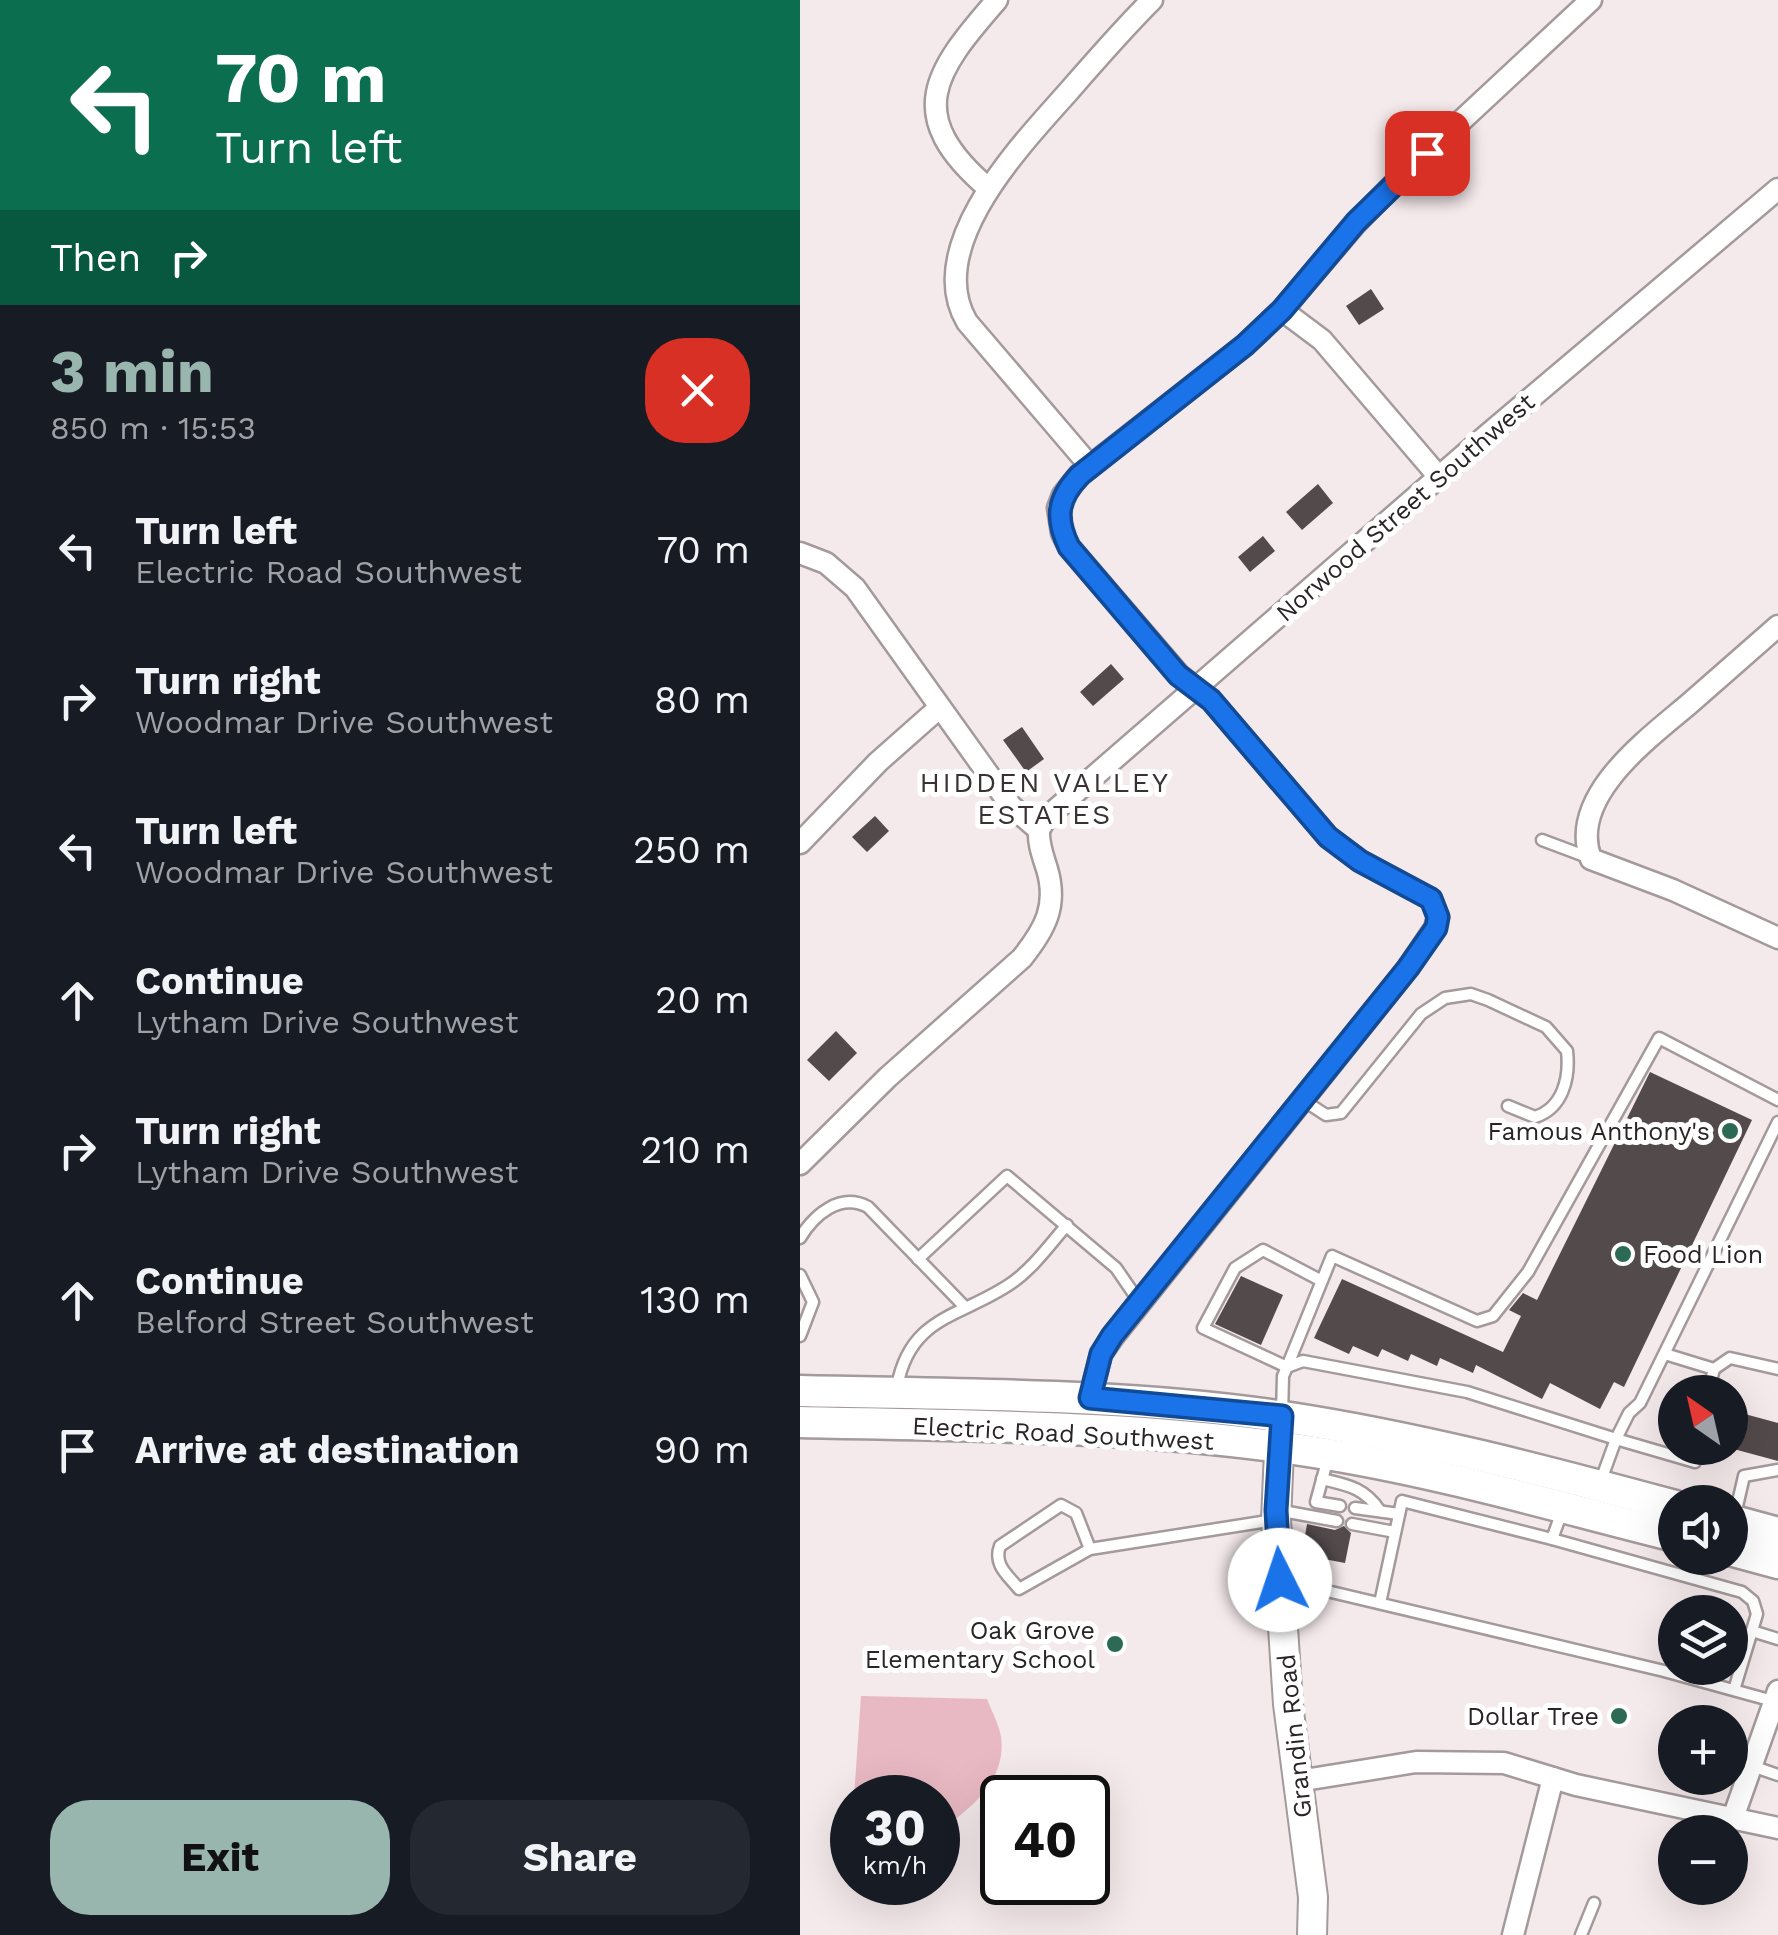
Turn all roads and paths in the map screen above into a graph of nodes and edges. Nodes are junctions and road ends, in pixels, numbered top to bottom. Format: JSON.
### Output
{"nodes":[{"id":1,"x":997,"y":0,"type":"edge"},
{"id":2,"x":1152,"y":0,"type":"edge"},
{"id":3,"x":1590,"y":0,"type":"edge"},
{"id":4,"x":988,"y":190,"type":"junction"},
{"id":5,"x":1778,"y":190,"type":"edge"},
{"id":6,"x":1282,"y":310,"type":"junction"},
{"id":7,"x":1090,"y":466,"type":"junction"},
{"id":8,"x":1439,"y":476,"type":"junction"},
{"id":9,"x":800,"y":554,"type":"edge"},
{"id":10,"x":1778,"y":626,"type":"edge"},
{"id":11,"x":1196,"y":688,"type":"junction"},
{"id":12,"x":939,"y":708,"type":"junction"},
{"id":13,"x":1039,"y":830,"type":"junction"},
{"id":14,"x":1542,"y":840,"type":"dead end"},
{"id":15,"x":800,"y":843,"type":"edge"},
{"id":16,"x":1591,"y":859,"type":"junction"},
{"id":17,"x":1778,"y":938,"type":"edge"},
{"id":18,"x":1303,"y":1100,"type":"junction"},
{"id":19,"x":1778,"y":1100,"type":"edge"},
{"id":20,"x":1508,"y":1106,"type":"dead end"},
{"id":21,"x":1778,"y":1122,"type":"edge"},
{"id":22,"x":800,"y":1164,"type":"edge"},
{"id":23,"x":1067,"y":1225,"type":"junction"},
{"id":24,"x":800,"y":1238,"type":"edge"},
{"id":25,"x":918,"y":1259,"type":"junction"},
{"id":26,"x":800,"y":1275,"type":"edge"},
{"id":27,"x":1322,"y":1281,"type":"junction"},
{"id":28,"x":1140,"y":1302,"type":"junction"},
{"id":29,"x":964,"y":1306,"type":"junction"},
{"id":30,"x":800,"y":1336,"type":"edge"},
{"id":31,"x":1665,"y":1354,"type":"junction"},
{"id":32,"x":1287,"y":1367,"type":"junction"},
{"id":33,"x":1714,"y":1369,"type":"junction"},
{"id":34,"x":1778,"y":1369,"type":"edge"},
{"id":35,"x":1712,"y":1375,"type":"edge"},
{"id":36,"x":800,"y":1391,"type":"edge"},
{"id":37,"x":896,"y":1394,"type":"junction"},
{"id":38,"x":1090,"y":1398,"type":"junction"},
{"id":39,"x":1282,"y":1416,"type":"junction"},
{"id":40,"x":800,"y":1422,"type":"edge"},
{"id":41,"x":1616,"y":1439,"type":"junction"},
{"id":42,"x":1278,"y":1447,"type":"junction"},
{"id":43,"x":1658,"y":1451,"type":"edge"},
{"id":44,"x":1326,"y":1467,"type":"junction"},
{"id":45,"x":1407,"y":1469,"type":"junction"},
{"id":46,"x":1778,"y":1470,"type":"edge"},
{"id":47,"x":1742,"y":1485,"type":"edge"},
{"id":48,"x":1600,"y":1486,"type":"junction"},
{"id":49,"x":1402,"y":1501,"type":"junction"},
{"id":50,"x":1658,"y":1501,"type":"edge"},
{"id":51,"x":1316,"y":1502,"type":"junction"},
{"id":52,"x":1340,"y":1506,"type":"dead end"},
{"id":53,"x":1355,"y":1508,"type":"dead end"},
{"id":54,"x":1563,"y":1508,"type":"junction"},
{"id":55,"x":1380,"y":1511,"type":"junction"},
{"id":56,"x":1399,"y":1514,"type":"junction"},
{"id":57,"x":1276,"y":1515,"type":"junction"},
{"id":58,"x":1313,"y":1517,"type":"junction"},
{"id":59,"x":1337,"y":1521,"type":"dead end"},
{"id":60,"x":1352,"y":1524,"type":"dead end"},
{"id":61,"x":1644,"y":1528,"type":"junction"},
{"id":62,"x":1395,"y":1532,"type":"junction"},
{"id":63,"x":1658,"y":1532,"type":"edge"},
{"id":64,"x":1748,"y":1532,"type":"edge"},
{"id":65,"x":1778,"y":1533,"type":"edge"},
{"id":66,"x":1552,"y":1539,"type":"junction"},
{"id":67,"x":1748,"y":1543,"type":"edge"},
{"id":68,"x":1090,"y":1549,"type":"junction"},
{"id":69,"x":1635,"y":1562,"type":"junction"},
{"id":70,"x":1778,"y":1563,"type":"edge"},
{"id":71,"x":1280,"y":1580,"type":"junction"},
{"id":72,"x":1380,"y":1603,"type":"junction"},
{"id":73,"x":1752,"y":1631,"type":"junction"},
{"id":74,"x":1778,"y":1639,"type":"edge"},
{"id":75,"x":1734,"y":1690,"type":"junction"},
{"id":76,"x":1776,"y":1696,"type":"edge"},
{"id":77,"x":1752,"y":1766,"type":"junction"},
{"id":78,"x":1778,"y":1776,"type":"edge"},
{"id":79,"x":1553,"y":1778,"type":"junction"},
{"id":80,"x":1298,"y":1781,"type":"junction"},
{"id":81,"x":1720,"y":1815,"type":"edge"},
{"id":82,"x":1735,"y":1815,"type":"edge"},
{"id":83,"x":1748,"y":1821,"type":"edge"},
{"id":84,"x":1778,"y":1828,"type":"edge"},
{"id":85,"x":1594,"y":1903,"type":"dead end"},
{"id":86,"x":1312,"y":1935,"type":"edge"},
{"id":87,"x":1513,"y":1935,"type":"edge"},
{"id":88,"x":1581,"y":1935,"type":"edge"}],
"edges":[{"from":1,"to":4,"type":"street"},
{"from":2,"to":4,"type":"street"},
{"from":3,"to":6,"type":"street"},
{"from":4,"to":7,"type":"street"},
{"from":5,"to":8,"type":"street","name":"Norwood Street Southwest"},
{"from":6,"to":7,"type":"street"},
{"from":6,"to":8,"type":"street"},
{"from":7,"to":11,"type":"street"},
{"from":8,"to":11,"type":"street","name":"Norwood Street Southwest"},
{"from":9,"to":12,"type":"street"},
{"from":10,"to":16,"type":"street"},
{"from":11,"to":13,"type":"street","name":"Norwood Street Southwest"},
{"from":11,"to":18,"type":"street"},
{"from":12,"to":13,"type":"street"},
{"from":12,"to":15,"type":"street"},
{"from":13,"to":22,"type":"street"},
{"from":14,"to":16,"type":"lane"},
{"from":16,"to":17,"type":"street"},
{"from":18,"to":20,"type":"lane"},
{"from":18,"to":28,"type":"street"},
{"from":19,"to":27,"type":"lane"},
{"from":21,"to":31,"type":"lane"},
{"from":23,"to":25,"type":"lane"},
{"from":23,"to":28,"type":"lane"},
{"from":23,"to":29,"type":"lane"},
{"from":24,"to":25,"type":"lane"},
{"from":25,"to":29,"type":"lane"},
{"from":26,"to":30,"type":"lane"},
{"from":27,"to":32,"type":"lane"},
{"from":27,"to":32,"type":"lane"},
{"from":28,"to":38,"type":"street"},
{"from":29,"to":37,"type":"lane"},
{"from":31,"to":33,"type":"lane"},
{"from":31,"to":41,"type":"lane"},
{"from":32,"to":39,"type":"lane"},
{"from":32,"to":41,"type":"lane"},
{"from":33,"to":34,"type":"lane"},
{"from":33,"to":35,"type":"lane"},
{"from":36,"to":37,"type":"main road","name":"Electric Road Southwest"},
{"from":37,"to":38,"type":"main road","name":"Electric Road Southwest"},
{"from":38,"to":39,"type":"main road","name":"Electric Road Southwest"},
{"from":39,"to":42,"type":"street","name":"Grandin Road"},
{"from":39,"to":48,"type":"main road","name":"Electric Road Southwest"},
{"from":40,"to":42,"type":"main road","name":"Electric Road Southwest"},
{"from":41,"to":43,"type":"lane"},
{"from":41,"to":48,"type":"lane"},
{"from":42,"to":44,"type":"main road","name":"Electric Road Southwest"},
{"from":42,"to":57,"type":"street","name":"Grandin Road"},
{"from":44,"to":45,"type":"main road","name":"Electric Road Southwest"},
{"from":44,"to":51,"type":"lane"},
{"from":44,"to":55,"type":"lane"},
{"from":45,"to":49,"type":"lane"},
{"from":45,"to":54,"type":"main road","name":"Electric Road Southwest"},
{"from":46,"to":47,"type":"lane"},
{"from":48,"to":50,"type":"main road","name":"Electric Road Southwest"},
{"from":49,"to":56,"type":"lane"},
{"from":49,"to":66,"type":"lane"},
{"from":51,"to":52,"type":"lane"},
{"from":51,"to":58,"type":"lane"},
{"from":53,"to":55,"type":"lane"},
{"from":54,"to":61,"type":"main road","name":"Electric Road Southwest"},
{"from":54,"to":66,"type":"lane"},
{"from":55,"to":56,"type":"lane"},
{"from":56,"to":62,"type":"lane"},
{"from":57,"to":58,"type":"lane"},
{"from":57,"to":68,"type":"lane"},
{"from":57,"to":71,"type":"street","name":"Grandin Road"},
{"from":58,"to":59,"type":"lane"},
{"from":60,"to":62,"type":"lane"},
{"from":61,"to":63,"type":"main road","name":"Electric Road Southwest"},
{"from":61,"to":69,"type":"lane"},
{"from":62,"to":72,"type":"lane"},
{"from":64,"to":65,"type":"main road"},
{"from":66,"to":69,"type":"lane"},
{"from":67,"to":70,"type":"main road"},
{"from":68,"to":68,"type":"lane"},
{"from":69,"to":73,"type":"lane"},
{"from":71,"to":72,"type":"lane"},
{"from":71,"to":80,"type":"street","name":"Grandin Road"},
{"from":72,"to":75,"type":"lane"},
{"from":73,"to":74,"type":"lane"},
{"from":73,"to":75,"type":"lane"},
{"from":75,"to":76,"type":"lane"},
{"from":76,"to":77,"type":"street"},
{"from":77,"to":78,"type":"lane"},
{"from":77,"to":82,"type":"street"},
{"from":79,"to":80,"type":"street"},
{"from":79,"to":81,"type":"street"},
{"from":79,"to":87,"type":"street"},
{"from":80,"to":86,"type":"street","name":"Grandin Road"},
{"from":83,"to":84,"type":"street"},
{"from":85,"to":88,"type":"lane"}]}
